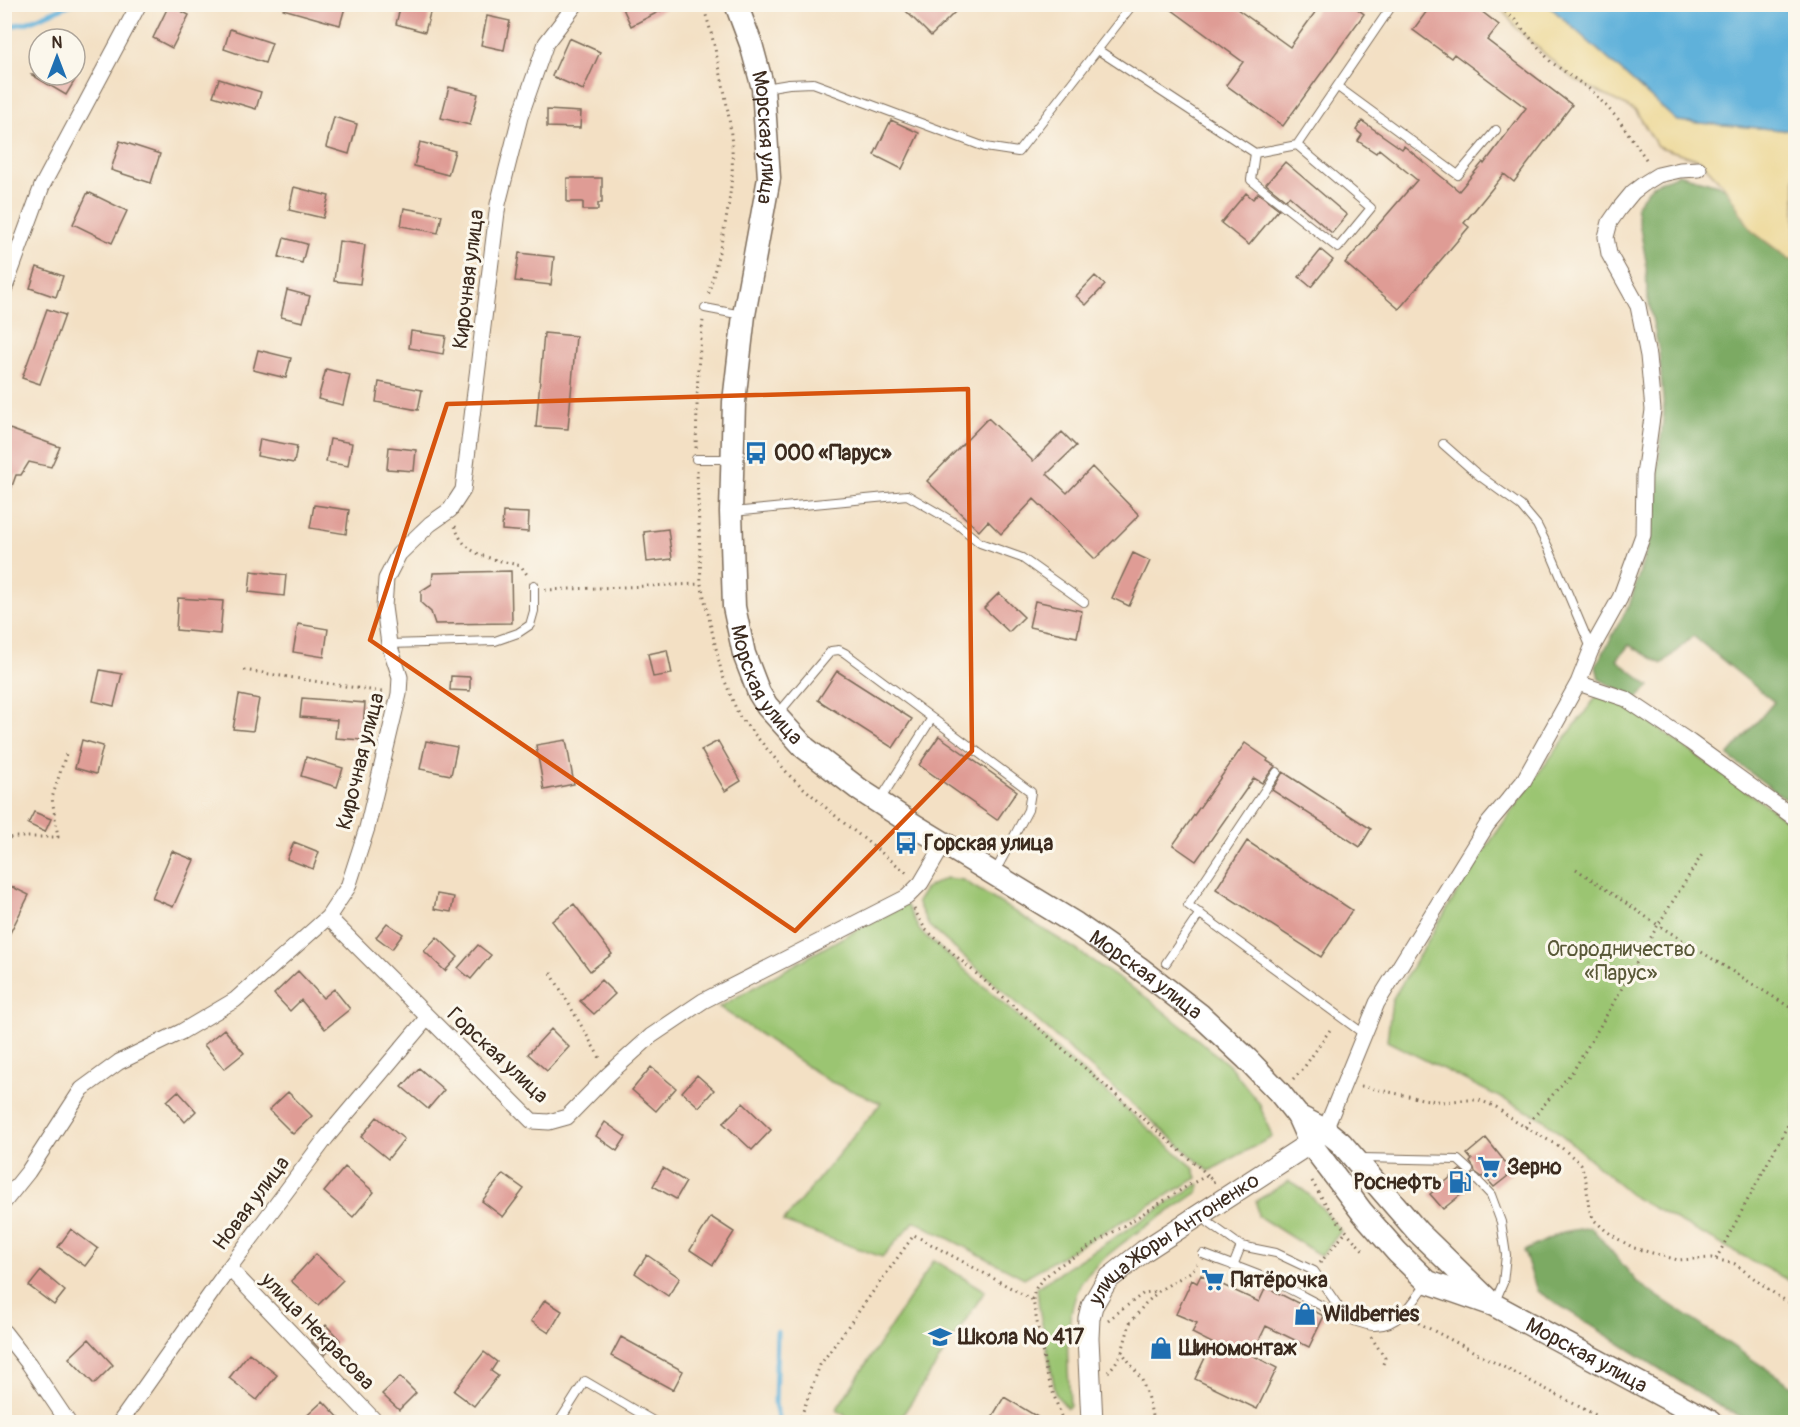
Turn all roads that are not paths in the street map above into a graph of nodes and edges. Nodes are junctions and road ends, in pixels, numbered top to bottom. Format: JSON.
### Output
{"nodes":[{"id":1,"x":139,"y":4,"type":"edge"},
{"id":2,"x":576,"y":4,"type":"edge"},
{"id":3,"x":736,"y":4,"type":"edge"},
{"id":4,"x":1133,"y":4,"type":"edge"},
{"id":5,"x":1393,"y":4,"type":"edge"},
{"id":6,"x":1098,"y":50,"type":"junction"},
{"id":7,"x":1338,"y":87,"type":"junction"},
{"id":8,"x":763,"y":88,"type":"junction"},
{"id":9,"x":1496,"y":130,"type":"dead end"},
{"id":10,"x":1297,"y":145,"type":"junction"},
{"id":11,"x":1255,"y":153,"type":"junction"},
{"id":12,"x":1699,"y":169,"type":"dead end"},
{"id":13,"x":4,"y":290,"type":"edge"},
{"id":14,"x":705,"y":308,"type":"dead end"},
{"id":15,"x":744,"y":315,"type":"junction"},
{"id":16,"x":1443,"y":444,"type":"dead end"},
{"id":17,"x":696,"y":459,"type":"dead end"},
{"id":18,"x":732,"y":459,"type":"junction"},
{"id":19,"x":731,"y":513,"type":"junction"},
{"id":20,"x":534,"y":588,"type":"road end"},
{"id":21,"x":1084,"y":602,"type":"dead end"},
{"id":22,"x":389,"y":644,"type":"junction"},
{"id":23,"x":1591,"y":650,"type":"junction"},
{"id":24,"x":1578,"y":683,"type":"junction"},
{"id":25,"x":776,"y":717,"type":"junction"},
{"id":26,"x":932,"y":718,"type":"junction"},
{"id":27,"x":1276,"y":772,"type":"dead end"},
{"id":28,"x":879,"y":801,"type":"junction"},
{"id":29,"x":1796,"y":819,"type":"edge"},
{"id":30,"x":944,"y":844,"type":"junction"},
{"id":31,"x":994,"y":874,"type":"junction"},
{"id":32,"x":1200,"y":913,"type":"junction"},
{"id":33,"x":328,"y":917,"type":"junction"},
{"id":34,"x":1166,"y":963,"type":"dead end"},
{"id":35,"x":428,"y":1017,"type":"junction"},
{"id":36,"x":1364,"y":1034,"type":"junction"},
{"id":37,"x":1318,"y":1137,"type":"junction"},
{"id":38,"x":1353,"y":1158,"type":"junction"},
{"id":39,"x":1469,"y":1170,"type":"dead end"},
{"id":40,"x":1477,"y":1180,"type":"dead end"},
{"id":41,"x":4,"y":1202,"type":"edge"},
{"id":42,"x":1201,"y":1213,"type":"junction"},
{"id":43,"x":1241,"y":1246,"type":"junction"},
{"id":44,"x":1203,"y":1254,"type":"road end"},
{"id":45,"x":1233,"y":1266,"type":"junction"},
{"id":46,"x":229,"y":1268,"type":"junction"},
{"id":47,"x":1428,"y":1282,"type":"junction"},
{"id":48,"x":1494,"y":1305,"type":"junction"},
{"id":49,"x":1346,"y":1317,"type":"junction"},
{"id":50,"x":4,"y":1332,"type":"edge"},
{"id":51,"x":643,"y":1420,"type":"edge"},
{"id":52,"x":68,"y":1422,"type":"edge"},
{"id":53,"x":120,"y":1422,"type":"edge"},
{"id":54,"x":376,"y":1422,"type":"edge"},
{"id":55,"x":559,"y":1422,"type":"edge"},
{"id":56,"x":655,"y":1422,"type":"edge"},
{"id":57,"x":1092,"y":1422,"type":"edge"},
{"id":58,"x":1712,"y":1422,"type":"edge"}],
"edges":[{"from":1,"to":13,"type":"street"},
{"from":2,"to":22,"type":"street","name":"Кирочная улица"},
{"from":3,"to":8,"type":"main road","name":"Морская улица"},
{"from":4,"to":6,"type":"lane"},
{"from":5,"to":7,"type":"lane"},
{"from":6,"to":8,"type":"lane"},
{"from":6,"to":11,"type":"lane"},
{"from":7,"to":9,"type":"lane"},
{"from":7,"to":10,"type":"lane"},
{"from":8,"to":15,"type":"main road","name":"Морская улица"},
{"from":10,"to":11,"type":"lane"},
{"from":10,"to":11,"type":"lane"},
{"from":12,"to":23,"type":"street"},
{"from":14,"to":15,"type":"lane"},
{"from":15,"to":18,"type":"main road","name":"Морская улица"},
{"from":16,"to":23,"type":"lane"},
{"from":17,"to":18,"type":"lane"},
{"from":18,"to":19,"type":"main road","name":"Морская улица"},
{"from":19,"to":21,"type":"lane"},
{"from":19,"to":25,"type":"main road","name":"Морская улица"},
{"from":20,"to":22,"type":"lane"},
{"from":22,"to":33,"type":"street","name":"Кирочная улица"},
{"from":23,"to":24,"type":"street"},
{"from":24,"to":29,"type":"street"},
{"from":24,"to":36,"type":"street"},
{"from":25,"to":26,"type":"lane"},
{"from":25,"to":28,"type":"main road","name":"Морская улица"},
{"from":26,"to":28,"type":"lane"},
{"from":26,"to":31,"type":"lane"},
{"from":27,"to":32,"type":"lane"},
{"from":28,"to":30,"type":"main road","name":"Морская улица"},
{"from":30,"to":31,"type":"main road","name":"Морская улица"},
{"from":30,"to":35,"type":"street","name":"Горская улица"},
{"from":31,"to":37,"type":"main road","name":"Морская улица"},
{"from":32,"to":34,"type":"lane"},
{"from":32,"to":36,"type":"lane"},
{"from":33,"to":35,"type":"street","name":"Горская улица"},
{"from":33,"to":41,"type":"street","name":"Кирочная улица"},
{"from":35,"to":46,"type":"street","name":"Новая улица"},
{"from":36,"to":37,"type":"street"},
{"from":37,"to":38,"type":"main road","name":"Морская улица"},
{"from":37,"to":42,"type":"main road","name":"улица Жоры Антоненко"},
{"from":37,"to":47,"type":"main road","name":"Морская улица"},
{"from":38,"to":39,"type":"lane"},
{"from":38,"to":48,"type":"main road","name":"Морская улица"},
{"from":40,"to":48,"type":"lane"},
{"from":42,"to":43,"type":"lane"},
{"from":42,"to":57,"type":"main road","name":"улица Жоры Антоненко"},
{"from":43,"to":45,"type":"lane"},
{"from":43,"to":49,"type":"lane"},
{"from":44,"to":45,"type":"lane"},
{"from":45,"to":49,"type":"lane"},
{"from":46,"to":53,"type":"street","name":"Новая улица"},
{"from":46,"to":54,"type":"street","name":"улица Некрасова"},
{"from":47,"to":48,"type":"main road","name":"Морская улица"},
{"from":47,"to":49,"type":"lane"},
{"from":48,"to":58,"type":"main road","name":"Морская улица"},
{"from":50,"to":52,"type":"street"},
{"from":51,"to":55,"type":"lane"},
{"from":51,"to":56,"type":"lane"}]}
